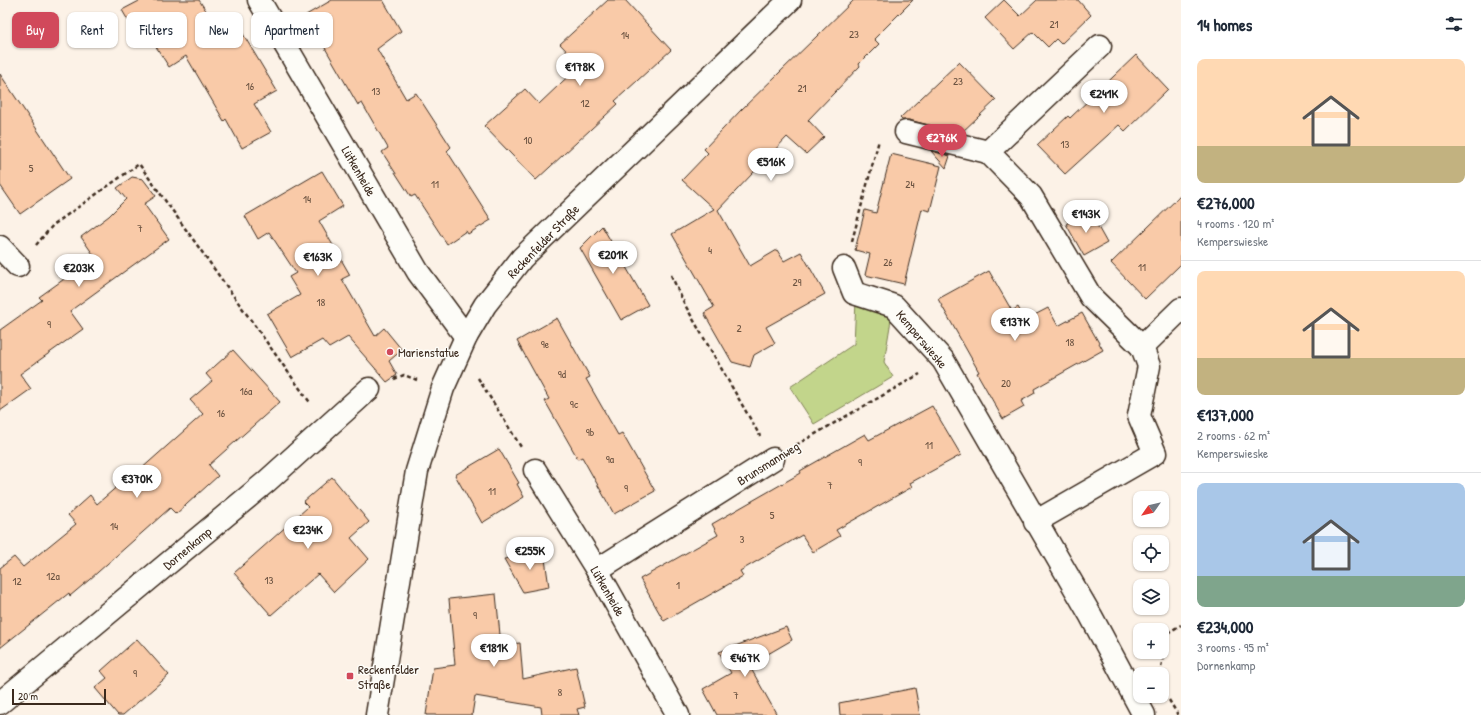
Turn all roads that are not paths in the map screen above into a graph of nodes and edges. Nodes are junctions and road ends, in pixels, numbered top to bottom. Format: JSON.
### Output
{"nodes":[{"id":1,"x":259,"y":0,"type":"edge"},
{"id":2,"x":790,"y":0,"type":"edge"},
{"id":3,"x":1100,"y":46,"type":"dead end"},
{"id":4,"x":906,"y":132,"type":"road end"},
{"id":5,"x":988,"y":152,"type":"junction"},
{"id":6,"x":0,"y":247,"type":"edge"},
{"id":7,"x":18,"y":266,"type":"road end"},
{"id":8,"x":844,"y":268,"type":"road end"},
{"id":9,"x":1181,"y":309,"type":"edge"},
{"id":10,"x":466,"y":337,"type":"junction"},
{"id":11,"x":1142,"y":347,"type":"junction"},
{"id":12,"x":370,"y":389,"type":"road end"},
{"id":13,"x":773,"y":459,"type":"road end"},
{"id":14,"x":535,"y":470,"type":"road end"},
{"id":15,"x":1035,"y":522,"type":"junction"},
{"id":16,"x":597,"y":570,"type":"junction"},
{"id":17,"x":0,"y":703,"type":"edge"},
{"id":18,"x":377,"y":715,"type":"edge"},
{"id":19,"x":678,"y":715,"type":"edge"},
{"id":20,"x":1144,"y":715,"type":"edge"}],
"edges":[{"from":1,"to":10,"type":"street","name":"Lütkenheide"},
{"from":2,"to":10,"type":"street","name":"Reckenfelder Straße"},
{"from":3,"to":5,"type":"street"},
{"from":4,"to":5,"type":"street"},
{"from":5,"to":11,"type":"street"},
{"from":6,"to":7,"type":"street"},
{"from":8,"to":15,"type":"street","name":"Kemperswieske"},
{"from":9,"to":11,"type":"street"},
{"from":10,"to":18,"type":"street","name":"Reckenfelder Straße"},
{"from":11,"to":15,"type":"street"},
{"from":12,"to":17,"type":"street","name":"Dornenkamp"},
{"from":13,"to":16,"type":"street","name":"Brunsmannweg"},
{"from":14,"to":16,"type":"street","name":"Lütkenheide"},
{"from":15,"to":20,"type":"street","name":"Kemperswieske"},
{"from":16,"to":19,"type":"street","name":"Lütkenheide"}]}
